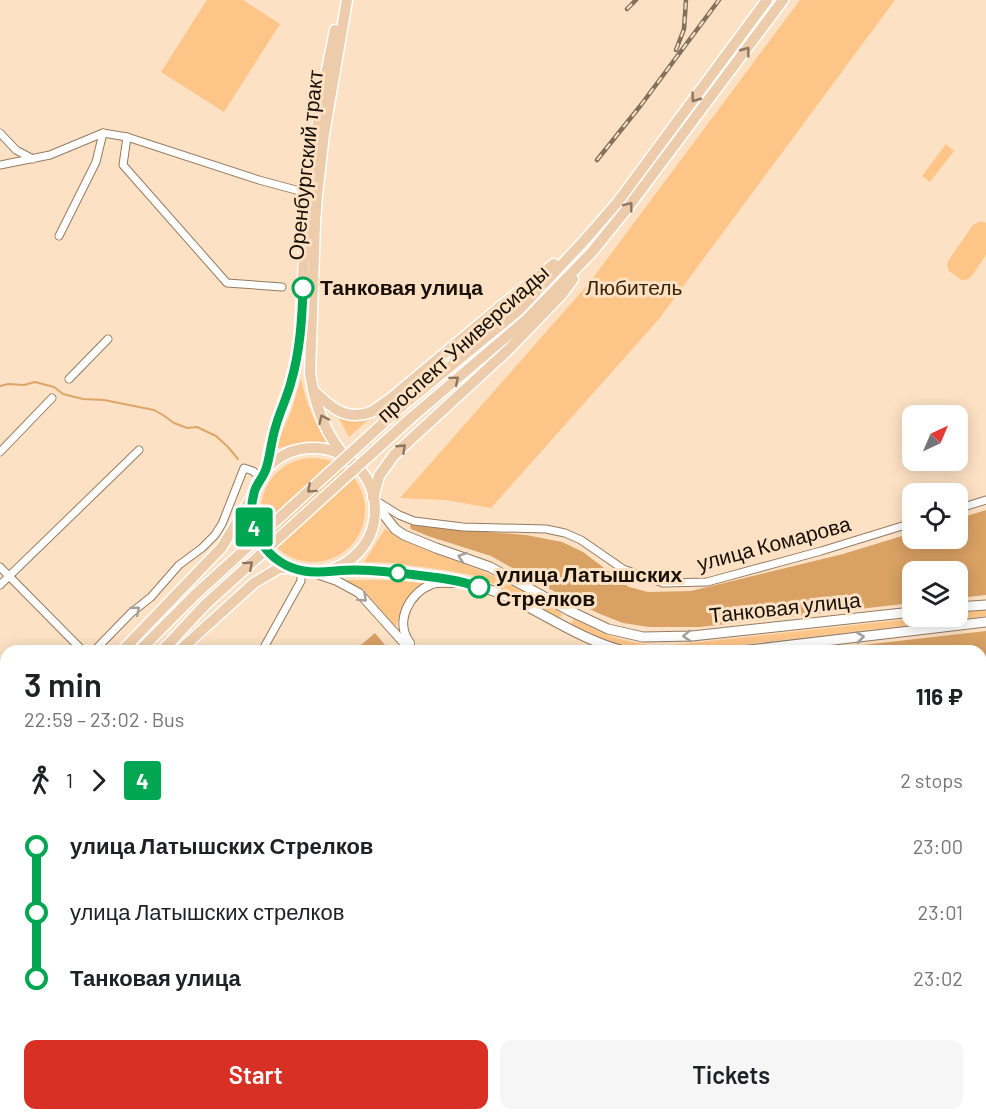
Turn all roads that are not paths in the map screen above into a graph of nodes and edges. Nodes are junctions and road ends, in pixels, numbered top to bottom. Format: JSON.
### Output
{"nodes":[{"id":1,"x":340,"y":0,"type":"edge"},
{"id":2,"x":347,"y":0,"type":"edge"},
{"id":3,"x":767,"y":0,"type":"edge"},
{"id":4,"x":783,"y":0,"type":"edge"},
{"id":5,"x":103,"y":133,"type":"junction"},
{"id":6,"x":0,"y":134,"type":"edge"},
{"id":7,"x":127,"y":137,"type":"junction"},
{"id":8,"x":33,"y":159,"type":"junction"},
{"id":9,"x":0,"y":165,"type":"edge"},
{"id":10,"x":307,"y":193,"type":"junction"},
{"id":11,"x":59,"y":236,"type":"dead end"},
{"id":12,"x":583,"y":242,"type":"junction"},
{"id":13,"x":592,"y":252,"type":"junction"},
{"id":14,"x":282,"y":287,"type":"dead end"},
{"id":15,"x":108,"y":339,"type":"dead end"},
{"id":16,"x":69,"y":380,"type":"dead end"},
{"id":17,"x":312,"y":390,"type":"junction"},
{"id":18,"x":52,"y":398,"type":"dead end"},
{"id":19,"x":139,"y":450,"type":"dead end"},
{"id":20,"x":0,"y":452,"type":"edge"},
{"id":21,"x":356,"y":466,"type":"junction"},
{"id":22,"x":263,"y":475,"type":"junction"},
{"id":23,"x":253,"y":494,"type":"junction"},
{"id":24,"x":374,"y":500,"type":"junction"},
{"id":25,"x":986,"y":500,"type":"edge"},
{"id":26,"x":968,"y":506,"type":"edge"},
{"id":27,"x":414,"y":521,"type":"junction"},
{"id":28,"x":902,"y":526,"type":"edge"},
{"id":29,"x":406,"y":536,"type":"junction"},
{"id":30,"x":0,"y":567,"type":"edge"},
{"id":31,"x":302,"y":570,"type":"junction"},
{"id":32,"x":325,"y":571,"type":"junction"},
{"id":33,"x":9,"y":576,"type":"junction"},
{"id":34,"x":466,"y":583,"type":"junction"},
{"id":35,"x":0,"y":585,"type":"edge"},
{"id":36,"x":986,"y":605,"type":"edge"},
{"id":37,"x":968,"y":607,"type":"edge"},
{"id":38,"x":570,"y":611,"type":"junction"},
{"id":39,"x":902,"y":613,"type":"edge"},
{"id":40,"x":986,"y":622,"type":"edge"},
{"id":41,"x":563,"y":626,"type":"junction"},
{"id":42,"x":77,"y":645,"type":"edge"},
{"id":43,"x":100,"y":645,"type":"edge"},
{"id":44,"x":128,"y":645,"type":"edge"},
{"id":45,"x":145,"y":645,"type":"edge"},
{"id":46,"x":168,"y":645,"type":"edge"},
{"id":47,"x":186,"y":645,"type":"edge"},
{"id":48,"x":265,"y":645,"type":"edge"},
{"id":49,"x":406,"y":645,"type":"edge"},
{"id":50,"x":411,"y":645,"type":"edge"},
{"id":51,"x":603,"y":645,"type":"edge"},
{"id":52,"x":791,"y":645,"type":"edge"}],
"edges":[{"from":1,"to":10,"type":"main road","name":"Оренбургский тракт"},
{"from":2,"to":17,"type":"main road","name":"Оренбургский тракт"},
{"from":3,"to":12,"type":"main road","name":"проспект Универсиады","one_way":true},
{"from":13,"to":4,"type":"main road","name":"проспект Универсиады","one_way":true},
{"from":5,"to":7,"type":"street"},
{"from":5,"to":8,"type":"street"},
{"from":5,"to":11,"type":"street"},
{"from":6,"to":8,"type":"street"},
{"from":7,"to":10,"type":"street"},
{"from":7,"to":14,"type":"street"},
{"from":8,"to":9,"type":"street"},
{"from":10,"to":22,"type":"main road","name":"Оренбургский тракт"},
{"from":12,"to":17,"type":"main road"},
{"from":12,"to":45,"type":"main road","name":"проспект Универсиады","one_way":true,"bridge":true},
{"from":24,"to":13,"type":"main road","one_way":true},
{"from":46,"to":13,"type":"main road","name":"проспект Универсиады","one_way":true,"bridge":true},
{"from":15,"to":16,"type":"street"},
{"from":21,"to":17,"type":"main road","name":"Оренбургский тракт","one_way":true},
{"from":18,"to":20,"type":"street"},
{"from":19,"to":33,"type":"street"},
{"from":21,"to":22,"type":"main road"},
{"from":21,"to":24,"type":"main road"},
{"from":22,"to":23,"type":"main road"},
{"from":43,"to":22,"type":"street","one_way":true},
{"from":23,"to":31,"type":"main road"},
{"from":23,"to":44,"type":"main road"},
{"from":24,"to":27,"type":"street","name":"улица Комарова"},
{"from":24,"to":29,"type":"main road","name":"Танковая улица"},
{"from":24,"to":32,"type":"main road"},
{"from":25,"to":26,"type":"street"},
{"from":27,"to":28,"type":"street","name":"улица Комарова"},
{"from":27,"to":29,"type":"street"},
{"from":38,"to":29,"type":"main road","name":"Танковая улица","one_way":true},
{"from":30,"to":33,"type":"street"},
{"from":31,"to":32,"type":"main road"},
{"from":31,"to":47,"type":"main road"},
{"from":31,"to":48,"type":"street"},
{"from":31,"to":49,"type":"street","one_way":true},
{"from":32,"to":34,"type":"main road"},
{"from":33,"to":35,"type":"street"},
{"from":33,"to":42,"type":"street"},
{"from":34,"to":41,"type":"main road"},
{"from":34,"to":50,"type":"street"},
{"from":36,"to":37,"type":"main road"},
{"from":39,"to":38,"type":"main road","name":"Танковая улица","one_way":true},
{"from":38,"to":41,"type":"main road"},
{"from":52,"to":40,"type":"main road","name":"Танковая улица","one_way":true},
{"from":41,"to":51,"type":"main road"}]}
